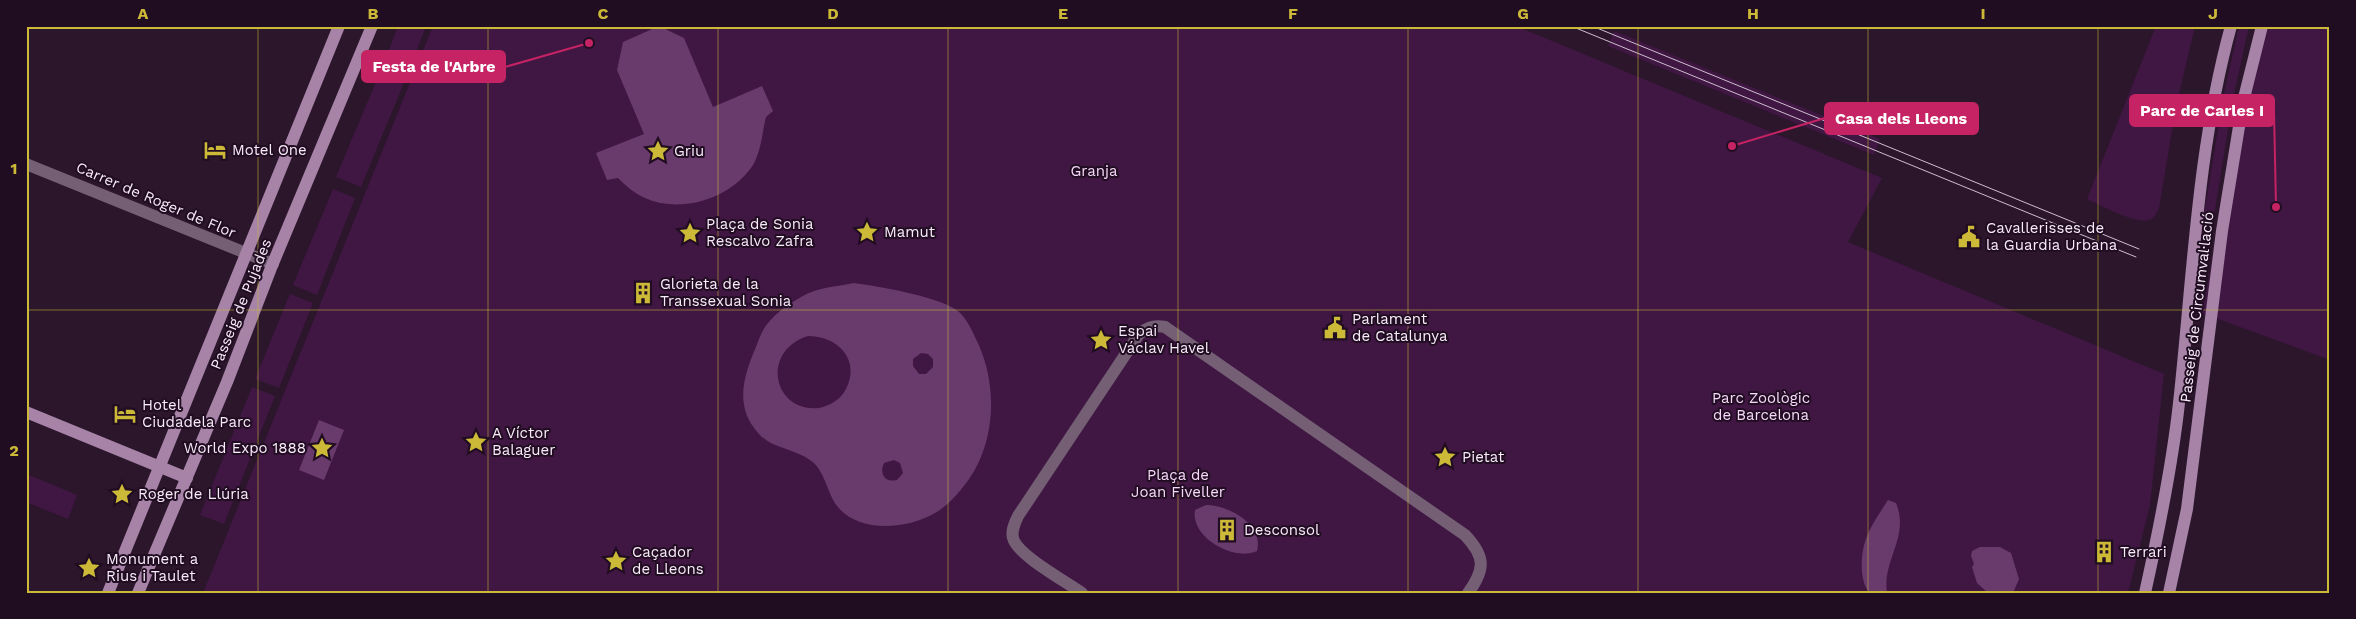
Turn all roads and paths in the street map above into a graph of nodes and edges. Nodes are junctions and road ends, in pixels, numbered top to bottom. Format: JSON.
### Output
{"nodes":[{"id":1,"x":339,"y":26,"type":"edge"},
{"id":2,"x":372,"y":26,"type":"edge"},
{"id":3,"x":2232,"y":26,"type":"edge"},
{"id":4,"x":2262,"y":26,"type":"edge"},
{"id":5,"x":26,"y":164,"type":"edge"},
{"id":6,"x":246,"y":255,"type":"junction"},
{"id":7,"x":273,"y":264,"type":"junction"},
{"id":8,"x":26,"y":412,"type":"edge"},
{"id":9,"x":161,"y":466,"type":"junction"},
{"id":10,"x":187,"y":478,"type":"junction"},
{"id":11,"x":108,"y":593,"type":"edge"},
{"id":12,"x":138,"y":593,"type":"edge"},
{"id":13,"x":1082,"y":593,"type":"edge"},
{"id":14,"x":1468,"y":593,"type":"edge"},
{"id":15,"x":2145,"y":593,"type":"edge"},
{"id":16,"x":2169,"y":593,"type":"edge"}],
"edges":[{"from":1,"to":6,"type":"street","name":"Passeig de Pujades"},
{"from":2,"to":7,"type":"street","name":"Passeig de Pujades"},
{"from":3,"to":15,"type":"street","name":"Passeig de Circumval·lació"},
{"from":4,"to":16,"type":"street","name":"Passeig de Circumval·lació"},
{"from":5,"to":6,"type":"street","name":"Carrer de Roger de Flor"},
{"from":6,"to":7,"type":"street","name":"Carrer de Roger de Flor"},
{"from":6,"to":9,"type":"street","name":"Passeig de Pujades"},
{"from":7,"to":10,"type":"street","name":"Passeig de Pujades"},
{"from":8,"to":9,"type":"street"},
{"from":9,"to":10,"type":"street"},
{"from":9,"to":11,"type":"street","name":"Passeig de Pujades"},
{"from":10,"to":12,"type":"street","name":"Passeig de Pujades"},
{"from":13,"to":14,"type":"street"}]}
